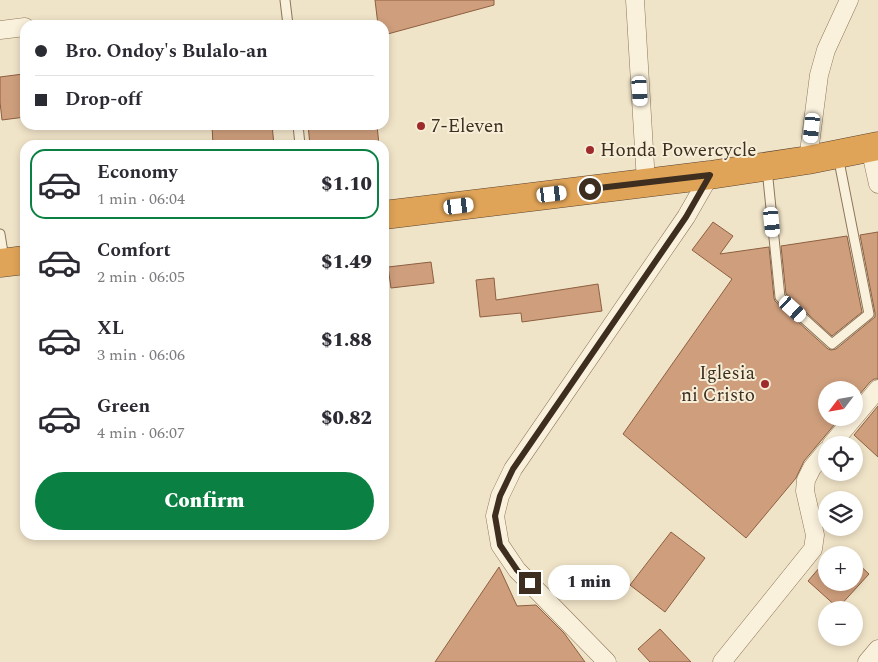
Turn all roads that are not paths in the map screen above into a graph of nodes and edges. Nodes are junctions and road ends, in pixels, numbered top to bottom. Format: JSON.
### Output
{"nodes":[{"id":1,"x":285,"y":0,"type":"edge"},
{"id":2,"x":635,"y":0,"type":"edge"},
{"id":3,"x":849,"y":0,"type":"edge"},
{"id":4,"x":287,"y":20,"type":"edge"},
{"id":5,"x":20,"y":28,"type":"edge"},
{"id":6,"x":0,"y":30,"type":"edge"},
{"id":7,"x":874,"y":147,"type":"edge"},
{"id":8,"x":838,"y":154,"type":"junction"},
{"id":9,"x":808,"y":160,"type":"junction"},
{"id":10,"x":766,"y":166,"type":"junction"},
{"id":11,"x":710,"y":175,"type":"junction"},
{"id":12,"x":646,"y":182,"type":"junction"},
{"id":13,"x":878,"y":184,"type":"edge"},
{"id":14,"x":389,"y":214,"type":"edge"},
{"id":15,"x":0,"y":234,"type":"edge"},
{"id":16,"x":10,"y":261,"type":"edge"},
{"id":17,"x":878,"y":390,"type":"edge"},
{"id":18,"x":839,"y":436,"type":"edge"},
{"id":19,"x":818,"y":461,"type":"edge"},
{"id":20,"x":878,"y":649,"type":"edge"},
{"id":21,"x":604,"y":661,"type":"edge"},
{"id":22,"x":722,"y":662,"type":"edge"},
{"id":23,"x":867,"y":662,"type":"edge"}],
"edges":[{"from":1,"to":4,"type":"lane"},
{"from":2,"to":12,"type":"street"},
{"from":3,"to":9,"type":"street"},
{"from":5,"to":6,"type":"street"},
{"from":7,"to":8,"type":"highway"},
{"from":7,"to":13,"type":"street"},
{"from":8,"to":9,"type":"highway"},
{"from":8,"to":10,"type":"lane"},
{"from":9,"to":10,"type":"highway"},
{"from":10,"to":11,"type":"highway"},
{"from":11,"to":12,"type":"highway"},
{"from":11,"to":21,"type":"street"},
{"from":12,"to":14,"type":"highway"},
{"from":15,"to":16,"type":"lane"},
{"from":17,"to":18,"type":"street"},
{"from":19,"to":22,"type":"street"},
{"from":20,"to":23,"type":"street"}]}
